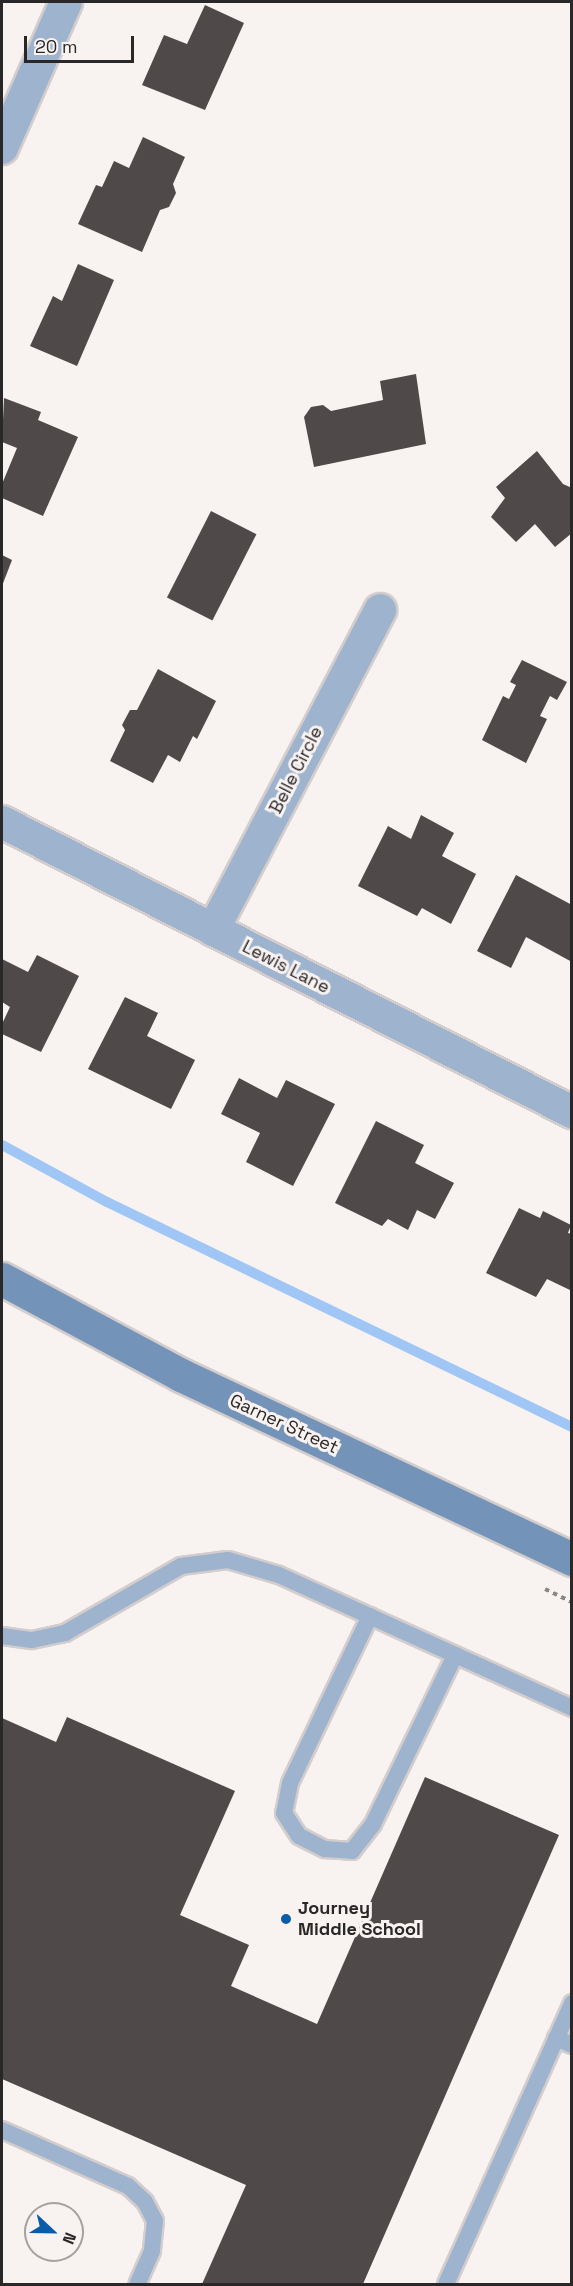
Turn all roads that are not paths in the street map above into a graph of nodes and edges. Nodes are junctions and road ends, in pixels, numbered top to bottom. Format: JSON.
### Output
{"nodes":[{"id":1,"x":66,"y":2,"type":"edge"},
{"id":2,"x":2,"y":148,"type":"edge"},
{"id":3,"x":380,"y":610,"type":"dead end"},
{"id":4,"x":2,"y":822,"type":"edge"},
{"id":5,"x":213,"y":930,"type":"junction"},
{"id":6,"x":572,"y":1112,"type":"edge"},
{"id":7,"x":2,"y":1279,"type":"edge"},
{"id":8,"x":572,"y":1559,"type":"edge"},
{"id":9,"x":370,"y":1616,"type":"junction"},
{"id":10,"x":2,"y":1636,"type":"edge"},
{"id":11,"x":455,"y":1655,"type":"junction"},
{"id":12,"x":572,"y":1708,"type":"edge"},
{"id":13,"x":572,"y":2003,"type":"edge"},
{"id":14,"x":564,"y":2042,"type":"edge"},
{"id":15,"x":2,"y":2130,"type":"edge"},
{"id":16,"x":137,"y":2284,"type":"edge"},
{"id":17,"x":446,"y":2284,"type":"edge"}],
"edges":[{"from":1,"to":2,"type":"street"},
{"from":3,"to":5,"type":"street","name":"Belle Circle"},
{"from":4,"to":5,"type":"street","name":"Lewis Lane"},
{"from":5,"to":6,"type":"street","name":"Lewis Lane"},
{"from":7,"to":8,"type":"street","name":"Garner Street"},
{"from":9,"to":10,"type":"lane"},
{"from":9,"to":11,"type":"lane"},
{"from":9,"to":11,"type":"lane"},
{"from":11,"to":12,"type":"lane"},
{"from":13,"to":14,"type":"lane"},
{"from":14,"to":17,"type":"lane"},
{"from":15,"to":16,"type":"lane"}]}
